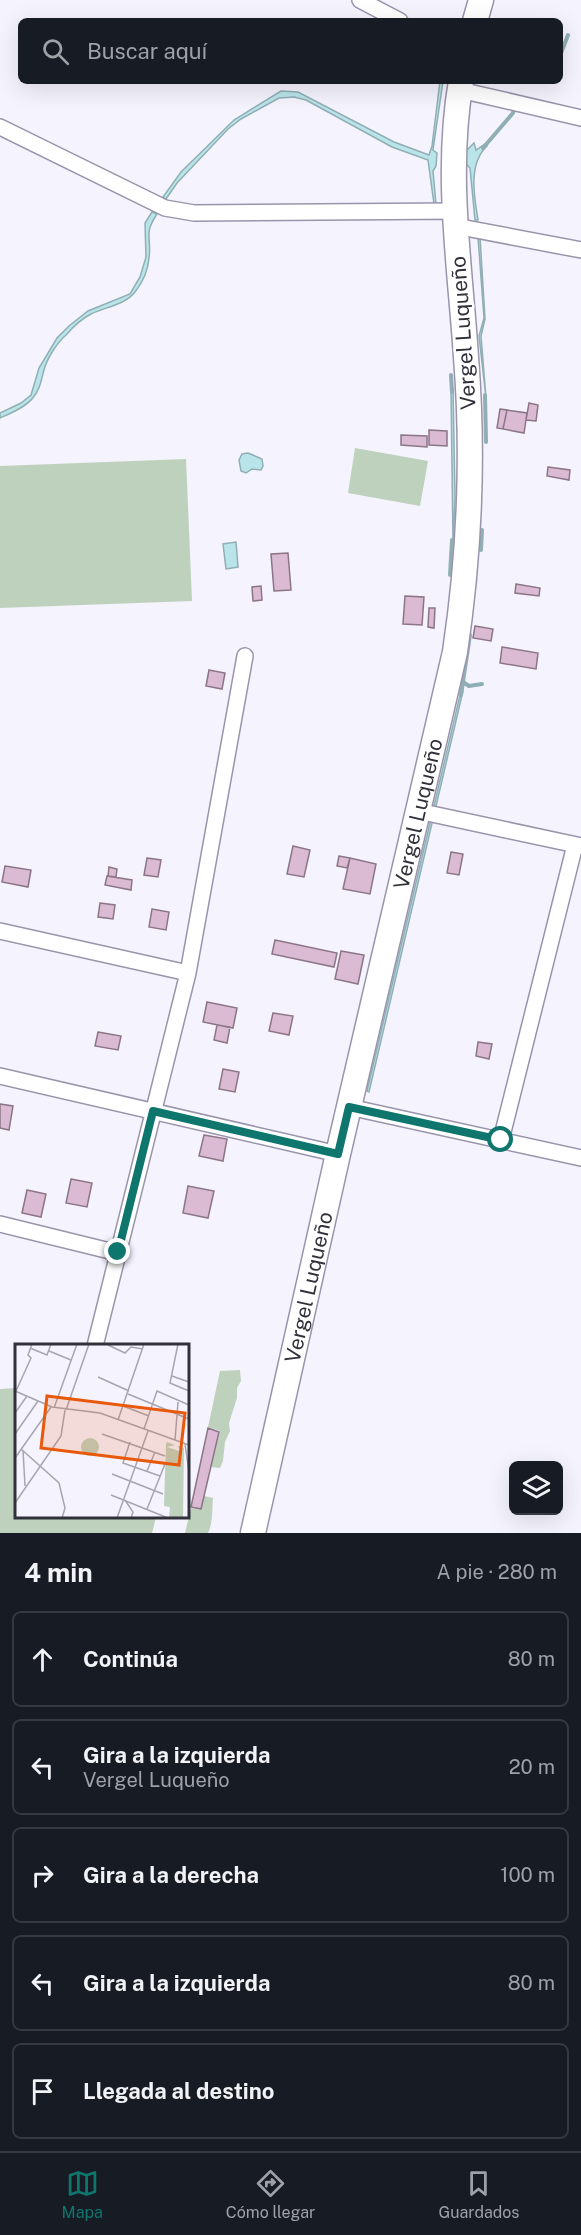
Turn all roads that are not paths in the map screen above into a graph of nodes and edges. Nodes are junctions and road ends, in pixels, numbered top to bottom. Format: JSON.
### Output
{"nodes":[{"id":1,"x":360,"y":0,"type":"edge"},
{"id":2,"x":482,"y":0,"type":"edge"},
{"id":3,"x":394,"y":18,"type":"edge"},
{"id":4,"x":476,"y":18,"type":"edge"},
{"id":5,"x":460,"y":86,"type":"edge"},
{"id":6,"x":581,"y":118,"type":"edge"},
{"id":7,"x":0,"y":126,"type":"edge"},
{"id":8,"x":454,"y":219,"type":"junction"},
{"id":9,"x":581,"y":250,"type":"edge"},
{"id":10,"x":245,"y":656,"type":"dead end"},
{"id":11,"x":428,"y":813,"type":"junction"},
{"id":12,"x":578,"y":846,"type":"edge"},
{"id":13,"x":0,"y":931,"type":"edge"},
{"id":14,"x":188,"y":973,"type":"junction"},
{"id":15,"x":0,"y":1076,"type":"edge"},
{"id":16,"x":349,"y":1107,"type":"junction"},
{"id":17,"x":153,"y":1111,"type":"junction"},
{"id":18,"x":501,"y":1140,"type":"junction"},
{"id":19,"x":338,"y":1154,"type":"junction"},
{"id":20,"x":581,"y":1158,"type":"edge"},
{"id":21,"x":0,"y":1224,"type":"edge"},
{"id":22,"x":118,"y":1252,"type":"junction"},
{"id":23,"x":95,"y":1344,"type":"edge"},
{"id":24,"x":253,"y":1533,"type":"edge"}],
"edges":[{"from":1,"to":3,"type":"street"},
{"from":2,"to":4,"type":"main road"},
{"from":5,"to":6,"type":"street"},
{"from":5,"to":8,"type":"main road","name":"Vergel Luqueño"},
{"from":7,"to":8,"type":"street"},
{"from":8,"to":9,"type":"street"},
{"from":8,"to":11,"type":"main road","name":"Vergel Luqueño"},
{"from":10,"to":14,"type":"street"},
{"from":11,"to":12,"type":"street"},
{"from":11,"to":16,"type":"main road","name":"Vergel Luqueño"},
{"from":12,"to":18,"type":"street"},
{"from":13,"to":14,"type":"street"},
{"from":14,"to":17,"type":"street"},
{"from":15,"to":17,"type":"street"},
{"from":16,"to":18,"type":"street"},
{"from":16,"to":19,"type":"main road","name":"Vergel Luqueño"},
{"from":17,"to":19,"type":"street"},
{"from":17,"to":22,"type":"street"},
{"from":18,"to":20,"type":"street"},
{"from":19,"to":24,"type":"main road","name":"Vergel Luqueño"},
{"from":21,"to":22,"type":"street"},
{"from":22,"to":23,"type":"street"}]}
